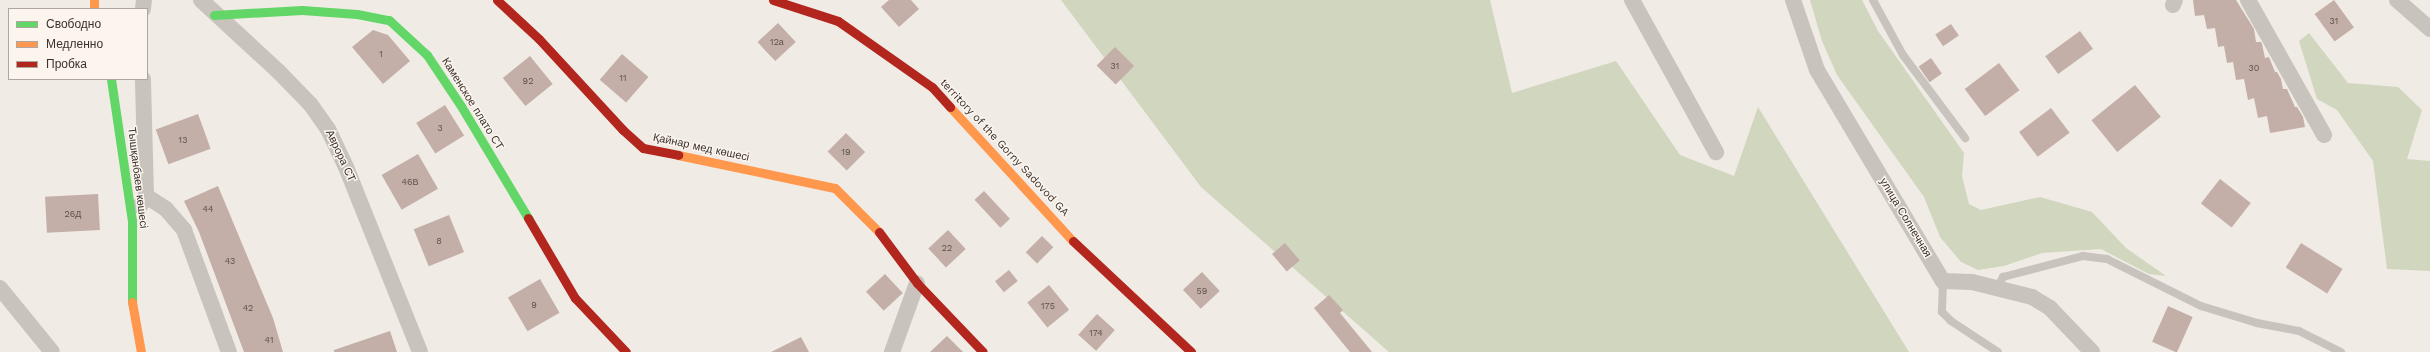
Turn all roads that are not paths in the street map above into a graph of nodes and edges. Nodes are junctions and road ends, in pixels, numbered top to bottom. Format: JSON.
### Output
{"nodes":[{"id":1,"x":201,"y":0,"type":"edge"},
{"id":2,"x":497,"y":0,"type":"edge"},
{"id":3,"x":773,"y":0,"type":"edge"},
{"id":4,"x":1632,"y":0,"type":"edge"},
{"id":5,"x":1793,"y":0,"type":"edge"},
{"id":6,"x":1874,"y":0,"type":"edge"},
{"id":7,"x":2248,"y":0,"type":"edge"},
{"id":8,"x":2397,"y":0,"type":"edge"},
{"id":9,"x":214,"y":15,"type":"junction"},
{"id":10,"x":2430,"y":29,"type":"edge"},
{"id":11,"x":111,"y":80,"type":"edge"},
{"id":12,"x":143,"y":80,"type":"edge"},
{"id":13,"x":2324,"y":135,"type":"dead end"},
{"id":14,"x":1965,"y":138,"type":"dead end"},
{"id":15,"x":1716,"y":152,"type":"dead end"},
{"id":16,"x":146,"y":196,"type":"junction"},
{"id":17,"x":132,"y":221,"type":"junction"},
{"id":18,"x":1943,"y":281,"type":"junction"},
{"id":19,"x":917,"y":283,"type":"junction"},
{"id":20,"x":0,"y":288,"type":"edge"},
{"id":21,"x":1997,"y":288,"type":"junction"},
{"id":22,"x":52,"y":352,"type":"edge"},
{"id":23,"x":141,"y":352,"type":"edge"},
{"id":24,"x":229,"y":352,"type":"edge"},
{"id":25,"x":420,"y":352,"type":"edge"},
{"id":26,"x":626,"y":352,"type":"edge"},
{"id":27,"x":892,"y":352,"type":"edge"},
{"id":28,"x":983,"y":352,"type":"edge"},
{"id":29,"x":1191,"y":352,"type":"edge"},
{"id":30,"x":1998,"y":352,"type":"edge"},
{"id":31,"x":2092,"y":352,"type":"edge"},
{"id":32,"x":2341,"y":352,"type":"edge"}],
"edges":[{"from":1,"to":9,"type":"street","name":"Аврора СТ"},
{"from":2,"to":19,"type":"street","name":"Қайнар мед көшесі"},
{"from":3,"to":29,"type":"street","name":"territory of the Gorny Sadovod GA"},
{"from":4,"to":15,"type":"street"},
{"from":5,"to":18,"type":"street","name":"улица Солнечная"},
{"from":6,"to":14,"type":"lane"},
{"from":7,"to":13,"type":"street"},
{"from":8,"to":10,"type":"street"},
{"from":9,"to":25,"type":"street","name":"Аврора СТ"},
{"from":9,"to":26,"type":"street","name":"Каменское плато СТ"},
{"from":11,"to":17,"type":"street","name":"Тышқанбаев көшесі"},
{"from":12,"to":16,"type":"street"},
{"from":16,"to":17,"type":"street"},
{"from":16,"to":24,"type":"street"},
{"from":17,"to":23,"type":"street","name":"Тышқанбаев көшесі"},
{"from":18,"to":21,"type":"street"},
{"from":18,"to":30,"type":"lane"},
{"from":19,"to":27,"type":"street"},
{"from":19,"to":28,"type":"street","name":"Қайнар мед көшесі"},
{"from":20,"to":22,"type":"street"},
{"from":21,"to":31,"type":"street"},
{"from":21,"to":32,"type":"lane"}]}
